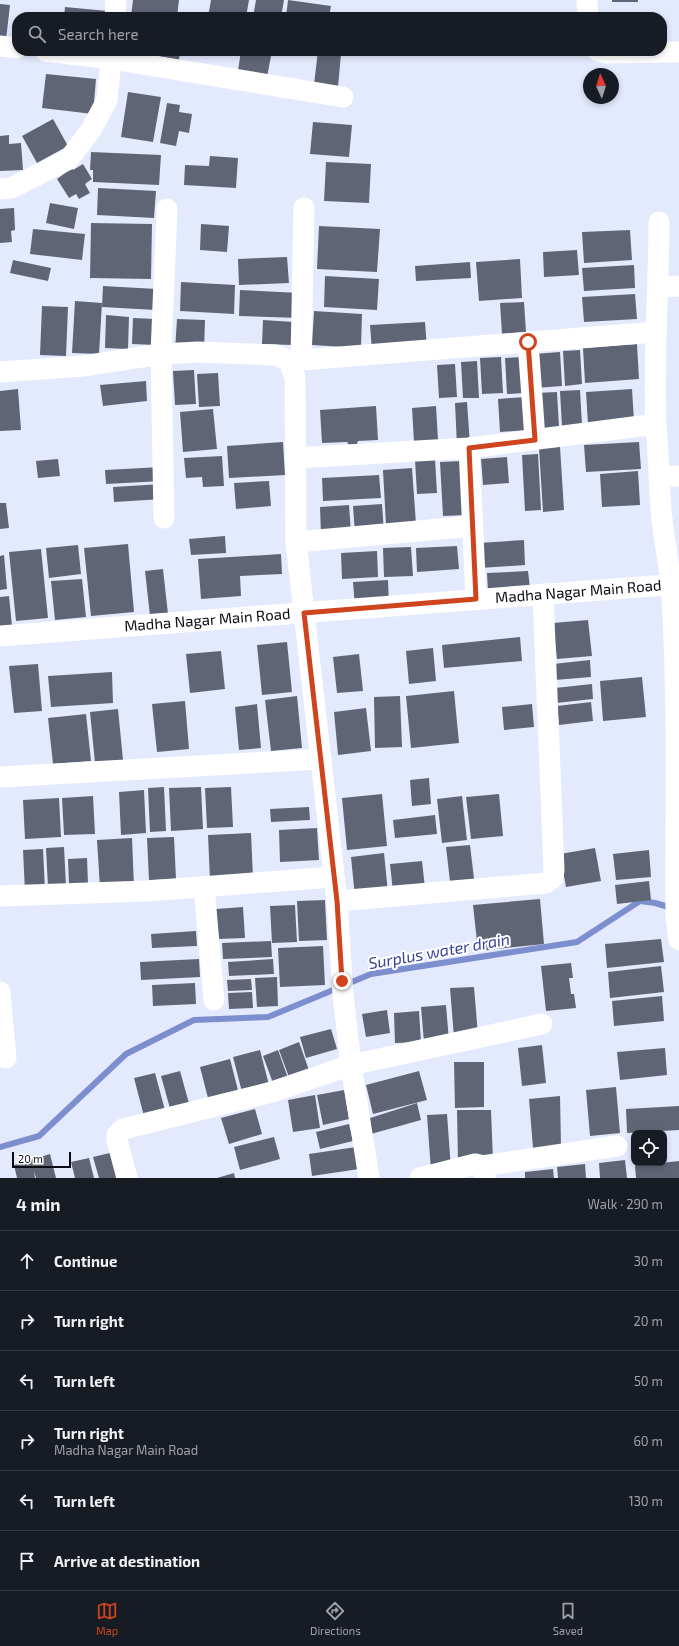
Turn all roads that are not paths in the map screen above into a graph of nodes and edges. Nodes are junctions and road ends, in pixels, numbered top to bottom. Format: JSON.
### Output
{"nodes":[{"id":1,"x":116,"y":0,"type":"edge"},
{"id":2,"x":587,"y":0,"type":"edge"},
{"id":3,"x":115,"y":12,"type":"edge"},
{"id":4,"x":588,"y":12,"type":"edge"},
{"id":5,"x":0,"y":46,"type":"edge"},
{"id":6,"x":12,"y":47,"type":"edge"},
{"id":7,"x":667,"y":52,"type":"edge"},
{"id":8,"x":679,"y":52,"type":"edge"},
{"id":9,"x":112,"y":56,"type":"edge"},
{"id":10,"x":117,"y":56,"type":"edge"},
{"id":11,"x":343,"y":98,"type":"dead end"},
{"id":12,"x":0,"y":189,"type":"edge"},
{"id":13,"x":304,"y":208,"type":"dead end"},
{"id":14,"x":167,"y":209,"type":"dead end"},
{"id":15,"x":660,"y":222,"type":"dead end"},
{"id":16,"x":669,"y":286,"type":"edge"},
{"id":17,"x":656,"y":332,"type":"junction"},
{"id":18,"x":528,"y":342,"type":"junction"},
{"id":19,"x":161,"y":354,"type":"junction"},
{"id":20,"x":295,"y":360,"type":"junction"},
{"id":21,"x":0,"y":372,"type":"edge"},
{"id":22,"x":656,"y":424,"type":"junction"},
{"id":23,"x":535,"y":440,"type":"junction"},
{"id":24,"x":469,"y":448,"type":"junction"},
{"id":25,"x":295,"y":458,"type":"junction"},
{"id":26,"x":670,"y":476,"type":"edge"},
{"id":27,"x":164,"y":518,"type":"dead end"},
{"id":28,"x":473,"y":526,"type":"junction"},
{"id":29,"x":296,"y":542,"type":"junction"},
{"id":30,"x":675,"y":584,"type":"edge"},
{"id":31,"x":544,"y":594,"type":"junction"},
{"id":32,"x":476,"y":599,"type":"junction"},
{"id":33,"x":304,"y":613,"type":"junction"},
{"id":34,"x":0,"y":636,"type":"edge"},
{"id":35,"x":677,"y":731,"type":"edge"},
{"id":36,"x":321,"y":758,"type":"junction"},
{"id":37,"x":0,"y":777,"type":"edge"},
{"id":38,"x":677,"y":861,"type":"edge"},
{"id":39,"x":333,"y":877,"type":"junction"},
{"id":40,"x":204,"y":887,"type":"junction"},
{"id":41,"x":0,"y":896,"type":"edge"},
{"id":42,"x":337,"y":901,"type":"junction"},
{"id":43,"x":679,"y":940,"type":"edge"},
{"id":44,"x":0,"y":992,"type":"edge"},
{"id":45,"x":214,"y":1000,"type":"dead end"},
{"id":46,"x":542,"y":1024,"type":"dead end"},
{"id":47,"x":6,"y":1058,"type":"dead end"},
{"id":48,"x":351,"y":1065,"type":"junction"},
{"id":49,"x":617,"y":1146,"type":"dead end"},
{"id":50,"x":483,"y":1172,"type":"edge"},
{"id":51,"x":127,"y":1178,"type":"edge"},
{"id":52,"x":369,"y":1178,"type":"edge"},
{"id":53,"x":420,"y":1178,"type":"edge"}],
"edges":[{"from":1,"to":3,"type":"street"},
{"from":2,"to":4,"type":"street"},
{"from":5,"to":6,"type":"street"},
{"from":7,"to":8,"type":"street"},
{"from":9,"to":12,"type":"street"},
{"from":10,"to":11,"type":"street"},
{"from":13,"to":20,"type":"street"},
{"from":14,"to":19,"type":"street"},
{"from":15,"to":16,"type":"street"},
{"from":16,"to":17,"type":"street"},
{"from":17,"to":18,"type":"street"},
{"from":17,"to":22,"type":"street"},
{"from":18,"to":20,"type":"street"},
{"from":18,"to":23,"type":"street"},
{"from":19,"to":20,"type":"street"},
{"from":19,"to":21,"type":"street"},
{"from":19,"to":27,"type":"street"},
{"from":20,"to":25,"type":"street"},
{"from":22,"to":23,"type":"street"},
{"from":22,"to":26,"type":"street"},
{"from":23,"to":24,"type":"street"},
{"from":24,"to":25,"type":"street"},
{"from":24,"to":28,"type":"street"},
{"from":25,"to":29,"type":"street"},
{"from":26,"to":30,"type":"street"},
{"from":28,"to":29,"type":"street"},
{"from":28,"to":32,"type":"street"},
{"from":29,"to":33,"type":"street"},
{"from":30,"to":31,"type":"street","name":"Madha Nagar Main Road"},
{"from":30,"to":35,"type":"street"},
{"from":31,"to":32,"type":"street","name":"Madha Nagar Main Road"},
{"from":31,"to":42,"type":"street"},
{"from":32,"to":33,"type":"street","name":"Madha Nagar Main Road"},
{"from":33,"to":34,"type":"street","name":"Madha Nagar Main Road"},
{"from":33,"to":36,"type":"street"},
{"from":35,"to":38,"type":"street"},
{"from":36,"to":37,"type":"street"},
{"from":36,"to":39,"type":"street"},
{"from":38,"to":43,"type":"street"},
{"from":39,"to":40,"type":"street"},
{"from":39,"to":42,"type":"street"},
{"from":40,"to":41,"type":"street"},
{"from":40,"to":45,"type":"street"},
{"from":42,"to":48,"type":"street"},
{"from":44,"to":47,"type":"street"},
{"from":46,"to":48,"type":"street"},
{"from":48,"to":51,"type":"street"},
{"from":48,"to":52,"type":"street"},
{"from":49,"to":50,"type":"street"},
{"from":50,"to":53,"type":"street"}]}
